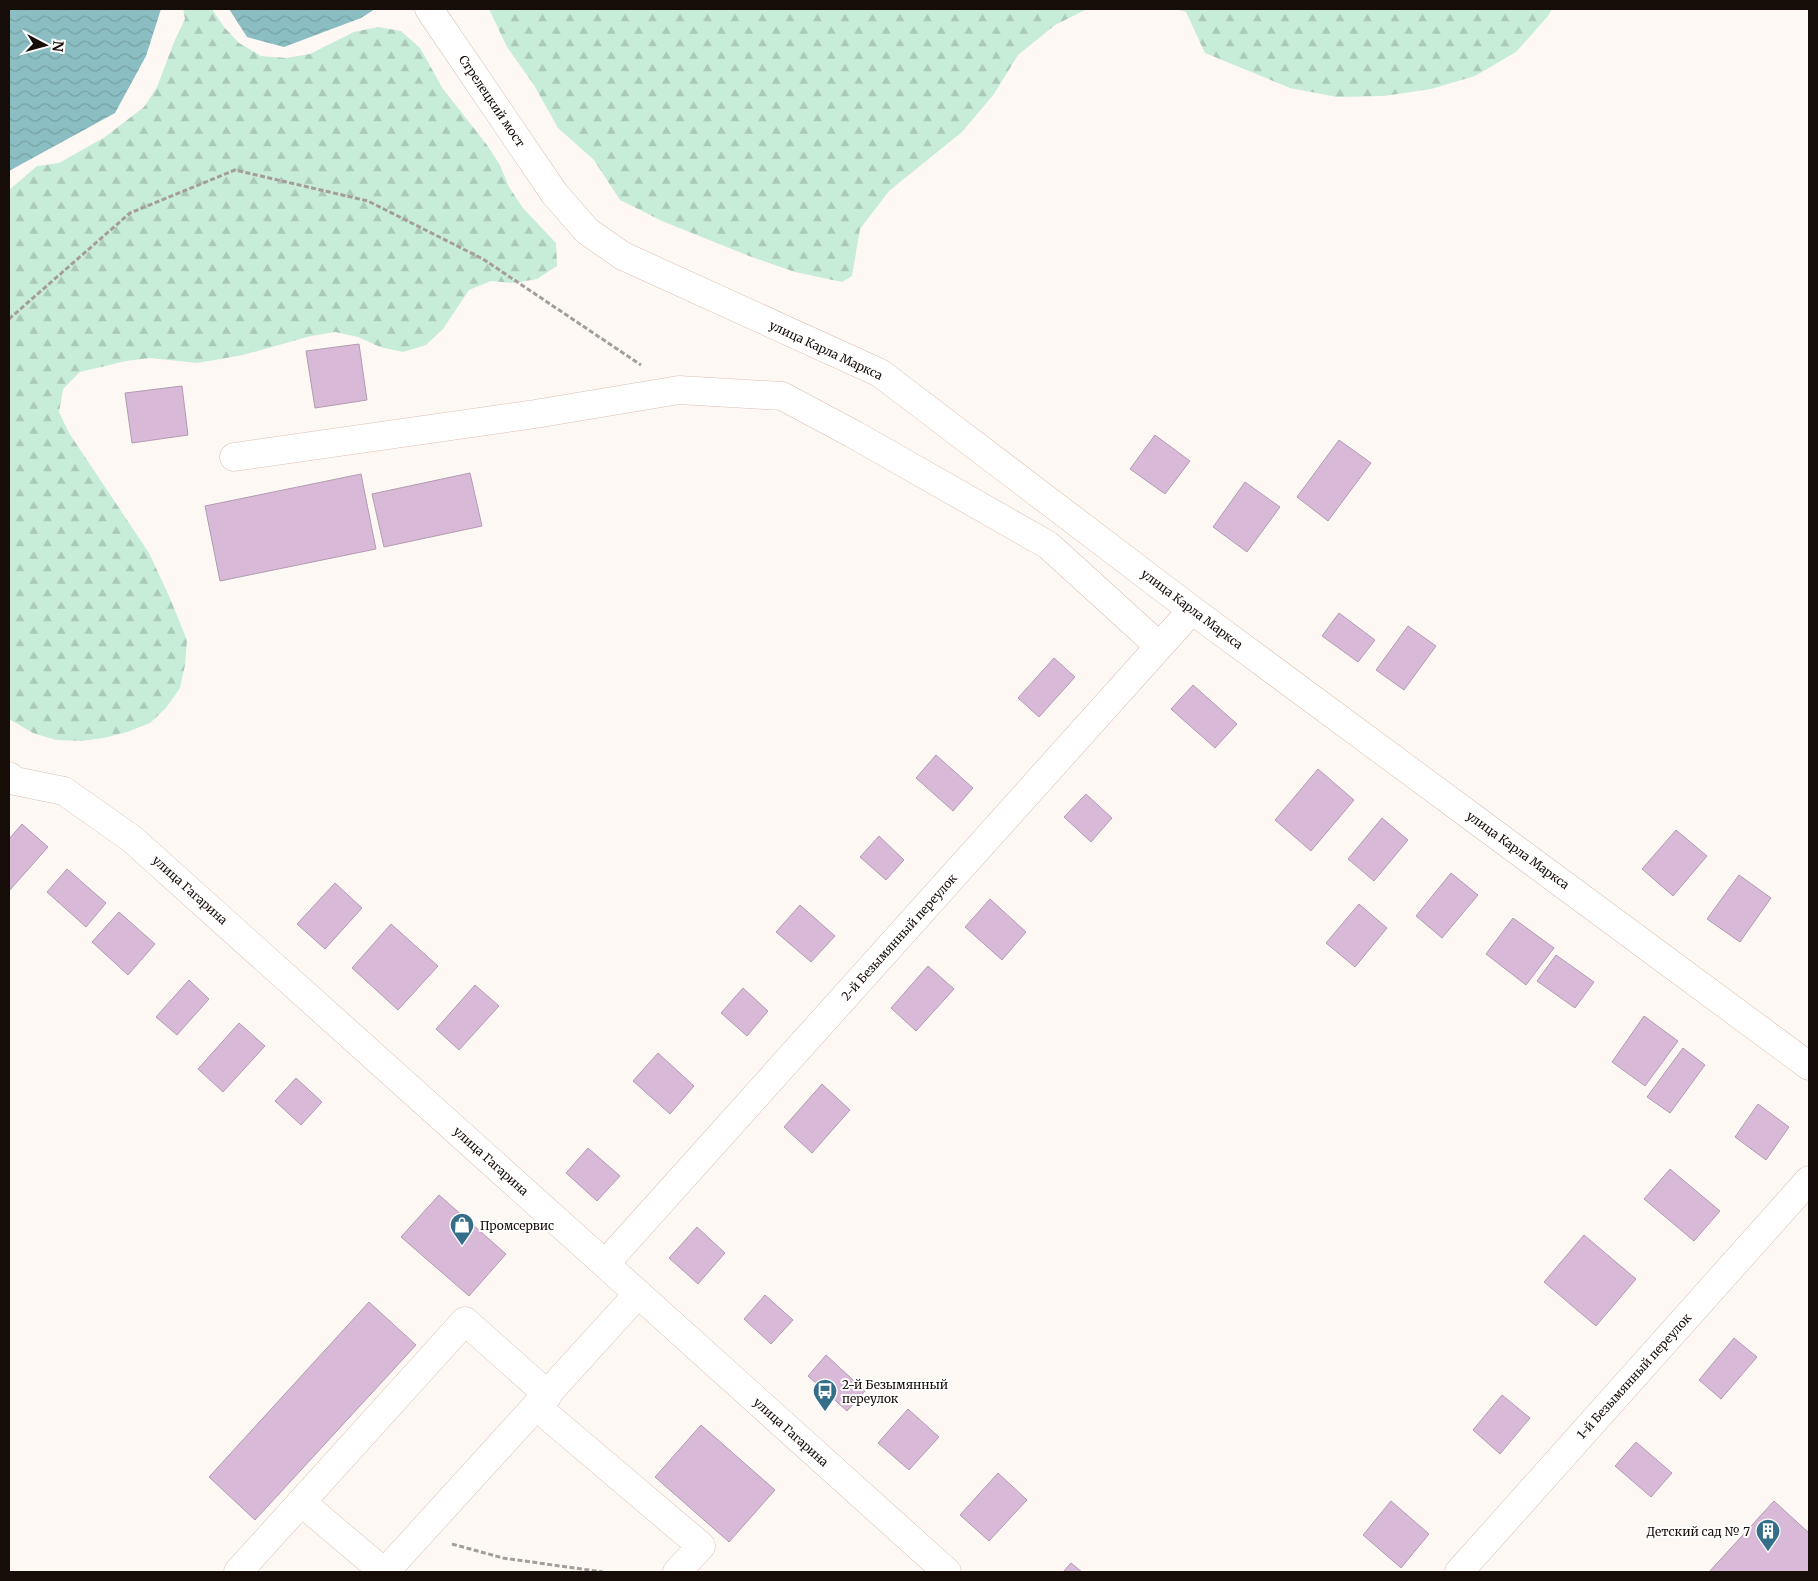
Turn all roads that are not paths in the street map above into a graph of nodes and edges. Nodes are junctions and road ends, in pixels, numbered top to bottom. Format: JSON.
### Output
{"nodes":[{"id":1,"x":429,"y":9,"type":"edge"},
{"id":2,"x":554,"y":193,"type":"joint"},
{"id":3,"x":234,"y":457,"type":"dead end"},
{"id":4,"x":1192,"y":610,"type":"junction"},
{"id":5,"x":1159,"y":646,"type":"junction"},
{"id":6,"x":11,"y":780,"type":"edge"},
{"id":7,"x":1809,"y":1066,"type":"edge"},
{"id":8,"x":1809,"y":1180,"type":"edge"},
{"id":9,"x":605,"y":1264,"type":"junction"},
{"id":10,"x":638,"y":1294,"type":"junction"},
{"id":11,"x":542,"y":1401,"type":"junction"},
{"id":12,"x":301,"y":1502,"type":"junction"},
{"id":13,"x":238,"y":1572,"type":"edge"},
{"id":14,"x":385,"y":1572,"type":"edge"},
{"id":15,"x":677,"y":1572,"type":"edge"},
{"id":16,"x":947,"y":1572,"type":"edge"},
{"id":17,"x":1459,"y":1572,"type":"edge"}],
"edges":[{"from":1,"to":2,"type":"main road","name":"Стрелецкий мост"},
{"from":2,"to":4,"type":"main road","name":"улица Карла Маркса"},
{"from":3,"to":5,"type":"main road"},
{"from":4,"to":5,"type":"main road","name":"2-й Безымянный переулок"},
{"from":4,"to":7,"type":"main road","name":"улица Карла Маркса"},
{"from":5,"to":9,"type":"main road","name":"2-й Безымянный переулок"},
{"from":6,"to":9,"type":"main road","name":"улица Гагарина"},
{"from":8,"to":17,"type":"main road","name":"1-й Безымянный переулок"},
{"from":9,"to":10,"type":"main road","name":"улица Гагарина"},
{"from":10,"to":11,"type":"main road"},
{"from":10,"to":16,"type":"main road","name":"улица Гагарина"},
{"from":11,"to":12,"type":"main road"},
{"from":11,"to":14,"type":"main road"},
{"from":11,"to":15,"type":"main road"},
{"from":12,"to":13,"type":"main road"},
{"from":12,"to":14,"type":"main road"}]}
